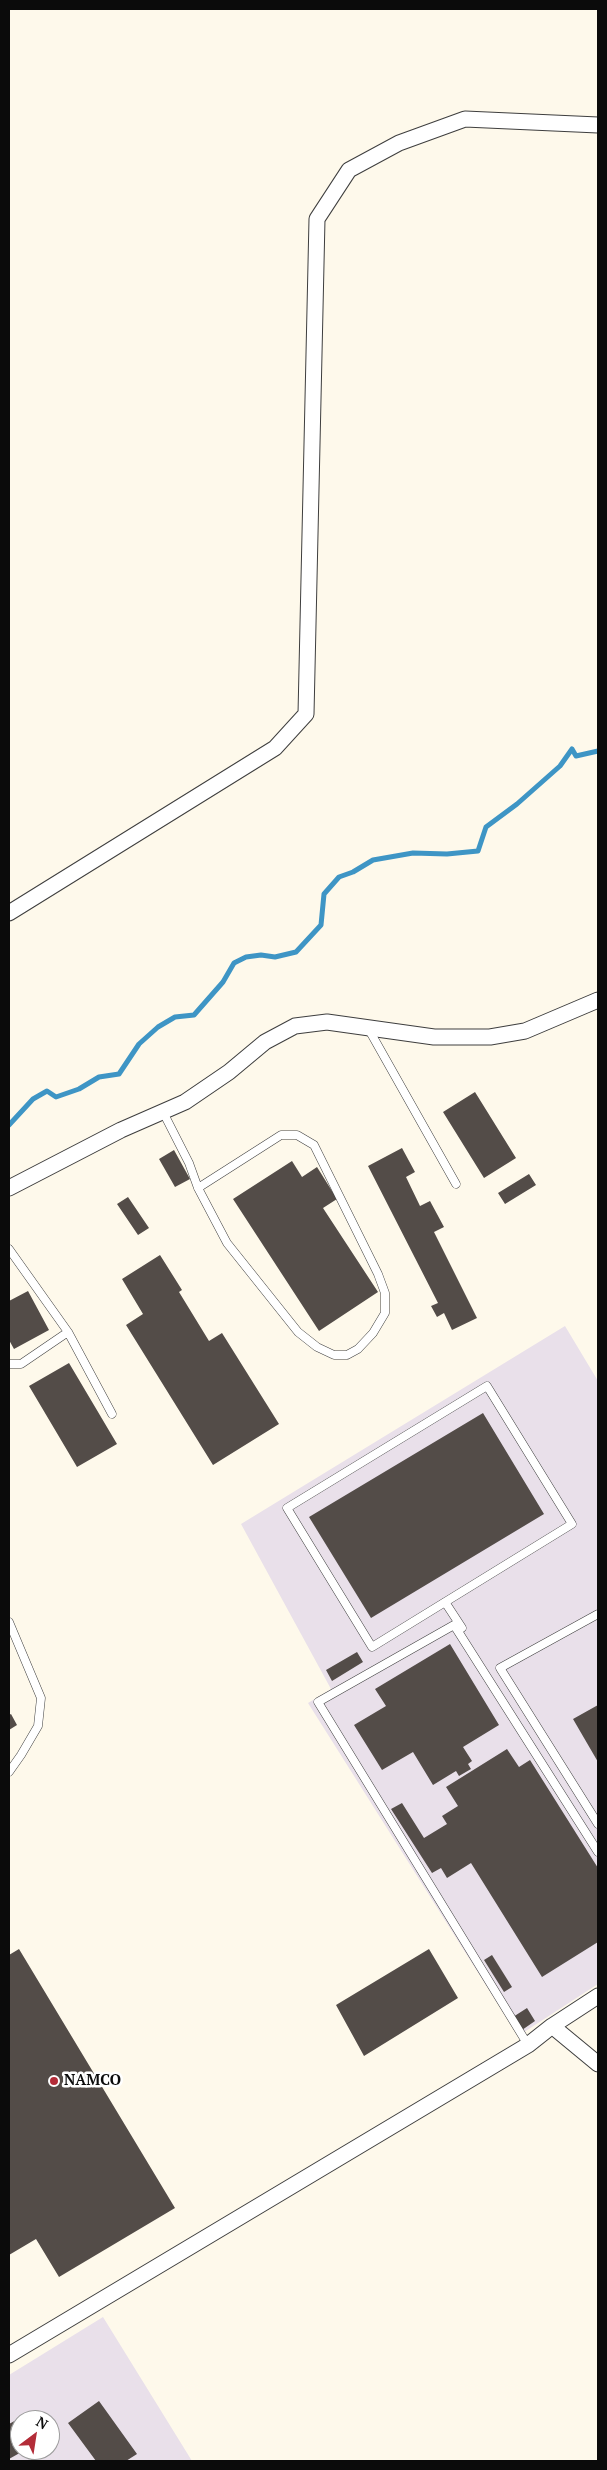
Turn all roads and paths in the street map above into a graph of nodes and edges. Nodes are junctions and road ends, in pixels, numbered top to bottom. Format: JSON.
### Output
{"nodes":[{"id":1,"x":598,"y":125,"type":"edge"},
{"id":2,"x":9,"y":912,"type":"edge"},
{"id":3,"x":598,"y":1000,"type":"edge"},
{"id":4,"x":367,"y":1026,"type":"junction"},
{"id":5,"x":163,"y":1112,"type":"junction"},
{"id":6,"x":456,"y":1184,"type":"dead end"},
{"id":7,"x":9,"y":1188,"type":"edge"},
{"id":8,"x":198,"y":1188,"type":"junction"},
{"id":9,"x":9,"y":1248,"type":"edge"},
{"id":10,"x":68,"y":1332,"type":"junction"},
{"id":11,"x":9,"y":1364,"type":"edge"},
{"id":12,"x":112,"y":1414,"type":"dead end"},
{"id":13,"x":445,"y":1602,"type":"junction"},
{"id":14,"x":598,"y":1614,"type":"edge"},
{"id":15,"x":9,"y":1622,"type":"edge"},
{"id":16,"x":9,"y":1772,"type":"edge"},
{"id":17,"x":598,"y":1824,"type":"edge"},
{"id":18,"x":598,"y":1843,"type":"edge"},
{"id":19,"x":598,"y":1852,"type":"edge"},
{"id":20,"x":598,"y":1996,"type":"edge"},
{"id":21,"x":552,"y":2026,"type":"junction"},
{"id":22,"x":528,"y":2045,"type":"junction"},
{"id":23,"x":598,"y":2064,"type":"edge"},
{"id":24,"x":9,"y":2355,"type":"edge"}],
"edges":[{"from":1,"to":2,"type":"street"},
{"from":3,"to":4,"type":"street"},
{"from":4,"to":5,"type":"street"},
{"from":4,"to":6,"type":"lane"},
{"from":5,"to":7,"type":"street"},
{"from":5,"to":8,"type":"lane"},
{"from":8,"to":8,"type":"lane"},
{"from":9,"to":10,"type":"lane"},
{"from":10,"to":11,"type":"lane"},
{"from":10,"to":12,"type":"lane"},
{"from":13,"to":13,"type":"lane"},
{"from":13,"to":18,"type":"lane"},
{"from":14,"to":17,"type":"lane"},
{"from":15,"to":16,"type":"lane"},
{"from":19,"to":22,"type":"lane"},
{"from":20,"to":21,"type":"street"},
{"from":21,"to":22,"type":"street"},
{"from":21,"to":23,"type":"street"},
{"from":22,"to":24,"type":"street"}]}
